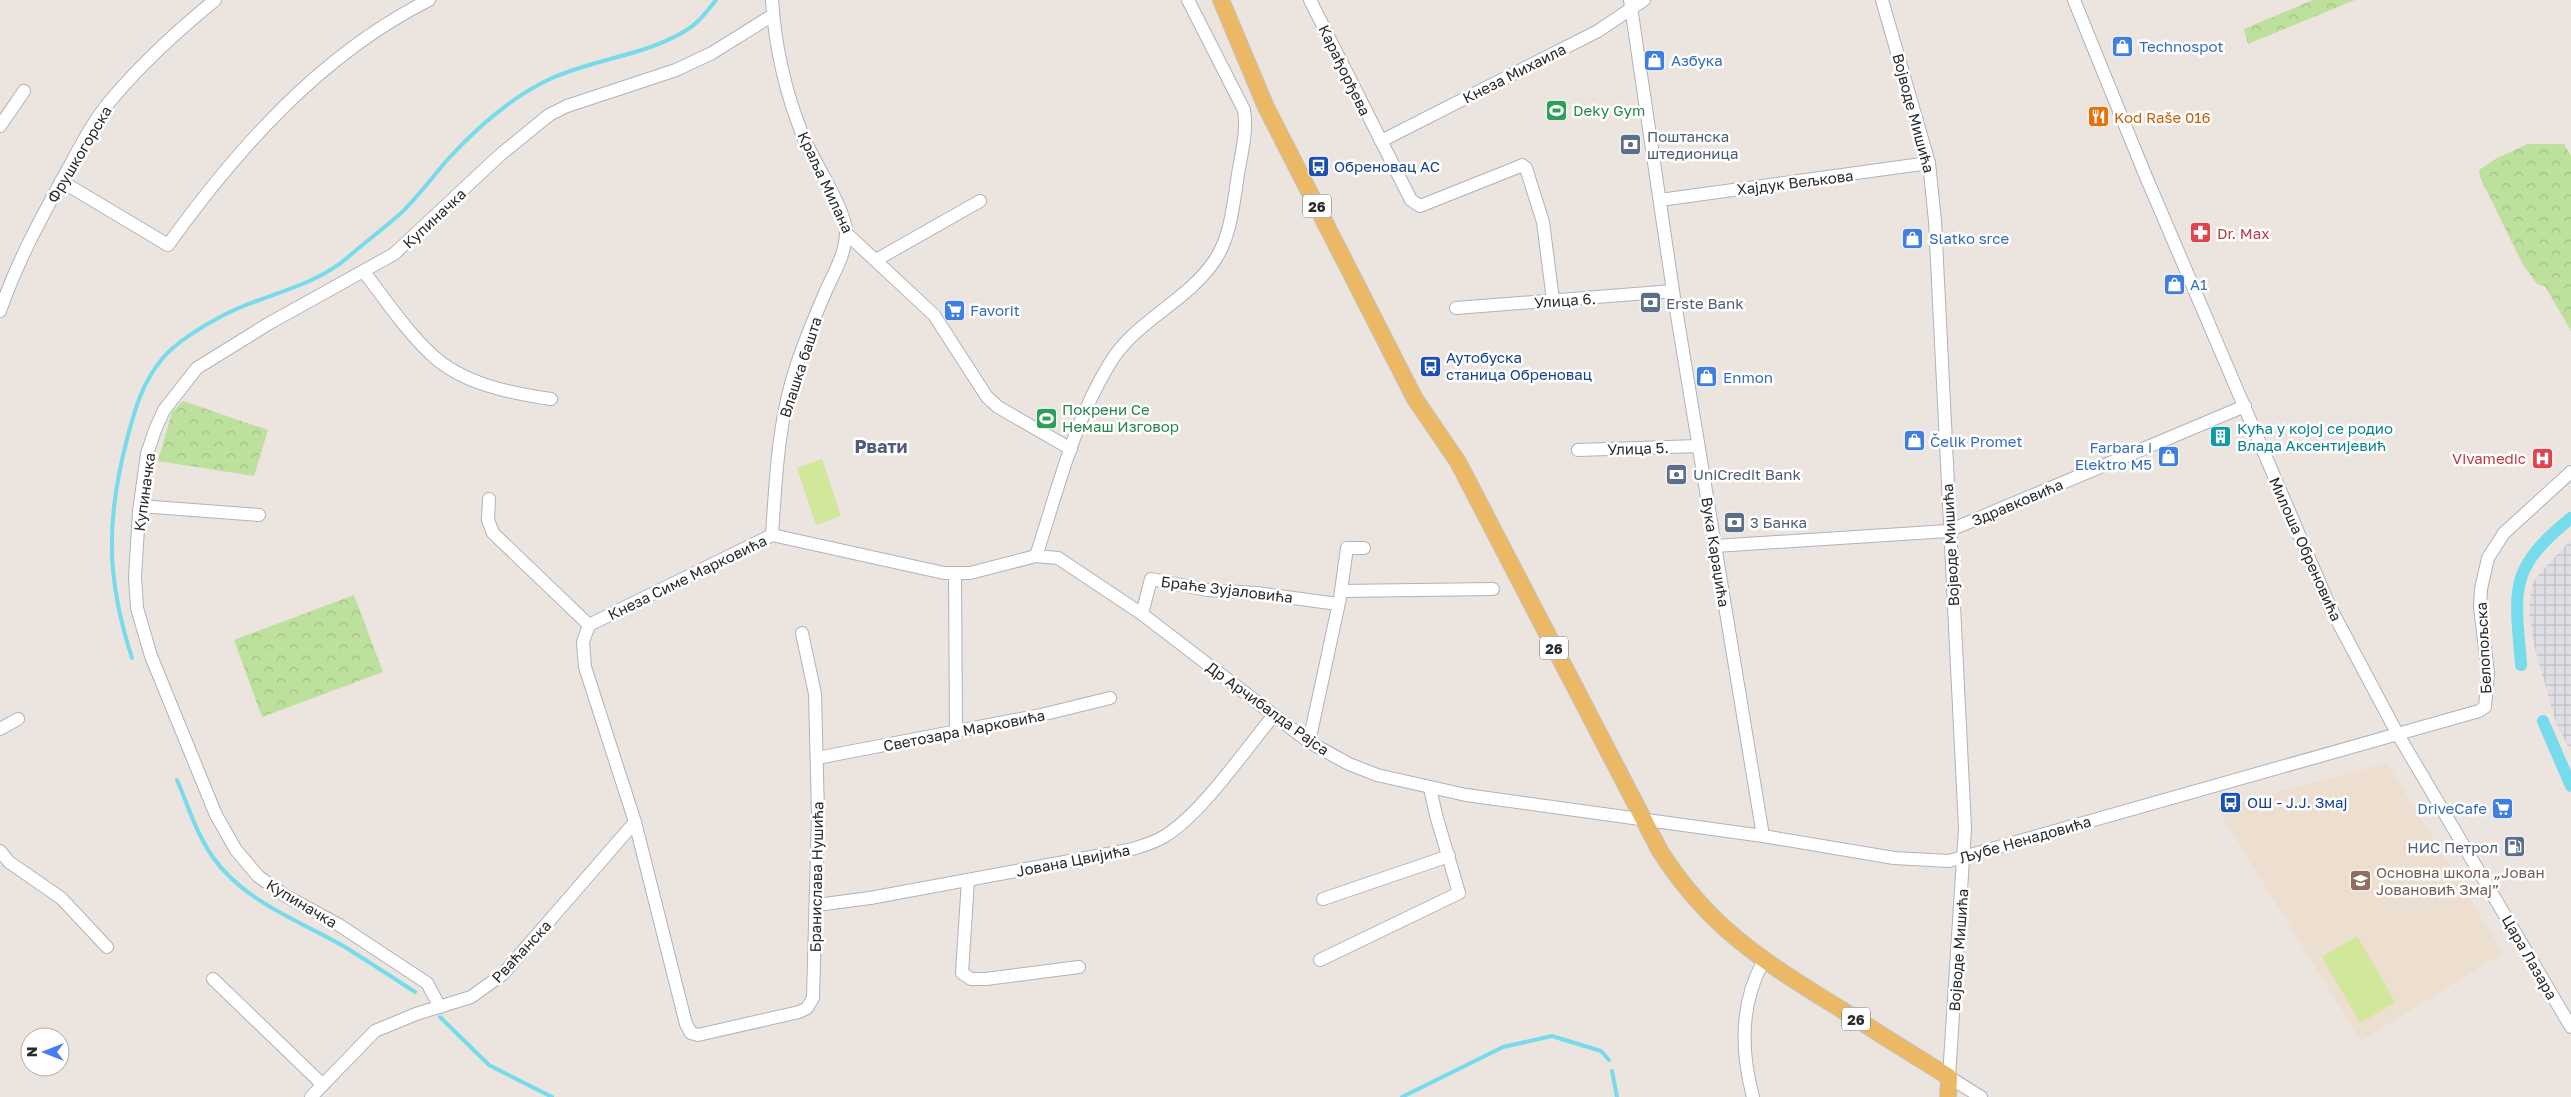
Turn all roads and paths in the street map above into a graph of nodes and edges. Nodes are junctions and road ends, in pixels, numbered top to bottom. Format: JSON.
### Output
{"nodes":[{"id":1,"x":214,"y":0,"type":"edge"},
{"id":2,"x":429,"y":0,"type":"edge"},
{"id":3,"x":772,"y":0,"type":"edge"},
{"id":4,"x":1188,"y":0,"type":"edge"},
{"id":5,"x":1220,"y":0,"type":"edge"},
{"id":6,"x":1310,"y":0,"type":"edge"},
{"id":7,"x":1644,"y":0,"type":"edge"},
{"id":8,"x":1882,"y":0,"type":"edge"},
{"id":9,"x":2074,"y":0,"type":"edge"},
{"id":10,"x":1631,"y":4,"type":"edge"},
{"id":11,"x":773,"y":15,"type":"junction"},
{"id":12,"x":24,"y":90,"type":"dead end"},
{"id":13,"x":0,"y":126,"type":"edge"},
{"id":14,"x":1381,"y":140,"type":"junction"},
{"id":15,"x":1929,"y":163,"type":"junction"},
{"id":16,"x":61,"y":181,"type":"junction"},
{"id":17,"x":1660,"y":200,"type":"junction"},
{"id":18,"x":980,"y":201,"type":"dead end"},
{"id":19,"x":846,"y":233,"type":"junction"},
{"id":20,"x":876,"y":260,"type":"junction"},
{"id":21,"x":364,"y":272,"type":"junction"},
{"id":22,"x":5,"y":280,"type":"edge"},
{"id":23,"x":1673,"y":292,"type":"junction"},
{"id":24,"x":1553,"y":300,"type":"junction"},
{"id":25,"x":1456,"y":308,"type":"dead end"},
{"id":26,"x":0,"y":311,"type":"edge"},
{"id":27,"x":551,"y":399,"type":"dead end"},
{"id":28,"x":2246,"y":406,"type":"junction"},
{"id":29,"x":1698,"y":446,"type":"junction"},
{"id":30,"x":1071,"y":449,"type":"junction"},
{"id":31,"x":1578,"y":450,"type":"dead end"},
{"id":32,"x":2571,"y":472,"type":"edge"},
{"id":33,"x":489,"y":499,"type":"dead end"},
{"id":34,"x":140,"y":506,"type":"junction"},
{"id":35,"x":260,"y":515,"type":"dead end"},
{"id":36,"x":1948,"y":531,"type":"junction"},
{"id":37,"x":772,"y":535,"type":"junction"},
{"id":38,"x":1715,"y":546,"type":"junction"},
{"id":39,"x":1364,"y":548,"type":"dead end"},
{"id":40,"x":1036,"y":556,"type":"junction"},
{"id":41,"x":955,"y":574,"type":"junction"},
{"id":42,"x":1492,"y":589,"type":"dead end"},
{"id":43,"x":1341,"y":591,"type":"junction"},
{"id":44,"x":1338,"y":604,"type":"junction"},
{"id":45,"x":1142,"y":614,"type":"junction"},
{"id":46,"x":589,"y":626,"type":"junction"},
{"id":47,"x":802,"y":633,"type":"dead end"},
{"id":48,"x":1110,"y":698,"type":"dead end"},
{"id":49,"x":1274,"y":715,"type":"junction"},
{"id":50,"x":18,"y":719,"type":"dead end"},
{"id":51,"x":0,"y":729,"type":"edge"},
{"id":52,"x":956,"y":732,"type":"junction"},
{"id":53,"x":2397,"y":733,"type":"junction"},
{"id":54,"x":1309,"y":742,"type":"junction"},
{"id":55,"x":817,"y":758,"type":"junction"},
{"id":56,"x":1430,"y":788,"type":"junction"},
{"id":57,"x":1644,"y":821,"type":"junction"},
{"id":58,"x":635,"y":822,"type":"junction"},
{"id":59,"x":1763,"y":836,"type":"junction"},
{"id":60,"x":0,"y":851,"type":"edge"},
{"id":61,"x":1449,"y":856,"type":"junction"},
{"id":62,"x":1964,"y":856,"type":"junction"},
{"id":63,"x":968,"y":880,"type":"junction"},
{"id":64,"x":1323,"y":899,"type":"dead end"},
{"id":65,"x":817,"y":905,"type":"junction"},
{"id":66,"x":107,"y":947,"type":"dead end"},
{"id":67,"x":1320,"y":960,"type":"dead end"},
{"id":68,"x":1764,"y":962,"type":"junction"},
{"id":69,"x":1079,"y":967,"type":"dead end"},
{"id":70,"x":214,"y":979,"type":"dead end"},
{"id":71,"x":440,"y":1007,"type":"junction"},
{"id":72,"x":2571,"y":1027,"type":"edge"},
{"id":73,"x":1949,"y":1077,"type":"junction"},
{"id":74,"x":322,"y":1084,"type":"junction"},
{"id":75,"x":311,"y":1097,"type":"edge"},
{"id":76,"x":1752,"y":1097,"type":"edge"},
{"id":77,"x":1948,"y":1097,"type":"edge"},
{"id":78,"x":1982,"y":1097,"type":"edge"}],
"edges":[{"from":1,"to":16,"type":"street","name":"Фрушкогорска"},
{"from":2,"to":16,"type":"street"},
{"from":3,"to":11,"type":"street","name":"Краља Милана"},
{"from":4,"to":30,"type":"street"},
{"from":5,"to":57,"type":"main road","number":"26"},
{"from":6,"to":14,"type":"street","name":"Карађорђева"},
{"from":7,"to":10,"type":"street","name":"Кнеза Михаила"},
{"from":8,"to":15,"type":"street","name":"Војводе Мишића"},
{"from":9,"to":28,"type":"street","name":"Милоша Обреновића"},
{"from":10,"to":14,"type":"street","name":"Кнеза Михаила"},
{"from":10,"to":17,"type":"street","name":"Вука Караџића"},
{"from":11,"to":19,"type":"street","name":"Краља Милана"},
{"from":11,"to":21,"type":"street","name":"Купиначка"},
{"from":12,"to":13,"type":"street"},
{"from":14,"to":24,"type":"street","name":"Карађорђева"},
{"from":15,"to":17,"type":"street","name":"Хајдук Вељкова"},
{"from":15,"to":36,"type":"street","name":"Војводе Мишића"},
{"from":16,"to":22,"type":"street","name":"Фрушкогорска"},
{"from":17,"to":23,"type":"street","name":"Вука Караџића"},
{"from":18,"to":20,"type":"street"},
{"from":19,"to":20,"type":"street","name":"Краља Милана"},
{"from":19,"to":37,"type":"street","name":"Влашка башта"},
{"from":20,"to":30,"type":"street","name":"Краља Милана"},
{"from":21,"to":27,"type":"street"},
{"from":21,"to":34,"type":"street","name":"Купиначка"},
{"from":22,"to":26,"type":"street","name":"Фрушкогорска"},
{"from":23,"to":24,"type":"street","name":"Улица 6."},
{"from":23,"to":29,"type":"street","name":"Вука Караџића"},
{"from":24,"to":25,"type":"street","name":"Улица 6."},
{"from":28,"to":36,"type":"street","name":"Здравковића"},
{"from":28,"to":53,"type":"street","name":"Милоша Обреновића"},
{"from":29,"to":31,"type":"street","name":"Улица 5."},
{"from":29,"to":38,"type":"street","name":"Вука Караџића"},
{"from":30,"to":40,"type":"street"},
{"from":32,"to":53,"type":"street","name":"Белопољска"},
{"from":33,"to":46,"type":"street","name":"Кнеза Симе Марковића"},
{"from":34,"to":35,"type":"street"},
{"from":34,"to":71,"type":"street","name":"Купиначка"},
{"from":36,"to":38,"type":"street","name":"Здравковића"},
{"from":36,"to":62,"type":"street","name":"Војводе Мишића"},
{"from":37,"to":41,"type":"street","name":"Кнеза Симе Марковића"},
{"from":37,"to":46,"type":"street","name":"Кнеза Симе Марковића"},
{"from":38,"to":59,"type":"street","name":"Вука Караџића"},
{"from":39,"to":43,"type":"street"},
{"from":40,"to":41,"type":"street","name":"Кнеза Симе Марковића"},
{"from":40,"to":45,"type":"street","name":"Др Арчибалда Рајса"},
{"from":41,"to":52,"type":"street"},
{"from":42,"to":43,"type":"street"},
{"from":43,"to":44,"type":"street"},
{"from":44,"to":45,"type":"street","name":"Браће Зујаловића"},
{"from":44,"to":54,"type":"street"},
{"from":45,"to":49,"type":"street","name":"Др Арчибалда Рајса"},
{"from":46,"to":58,"type":"street"},
{"from":47,"to":55,"type":"street","name":"Бранислава Нушића"},
{"from":48,"to":52,"type":"street","name":"Светозара Марковића"},
{"from":49,"to":54,"type":"street","name":"Др Арчибалда Рајса"},
{"from":49,"to":63,"type":"street","name":"Јована Цвијића"},
{"from":50,"to":51,"type":"street"},
{"from":52,"to":55,"type":"street","name":"Светозара Марковића"},
{"from":53,"to":62,"type":"street","name":"Љубе Ненадовића"},
{"from":53,"to":72,"type":"street","name":"Цара Лазара"},
{"from":54,"to":56,"type":"street","name":"Др Арчибалда Рајса"},
{"from":55,"to":65,"type":"street","name":"Бранислава Нушића"},
{"from":56,"to":57,"type":"street","name":"Др Арчибалда Рајса"},
{"from":56,"to":61,"type":"street"},
{"from":57,"to":59,"type":"street","name":"Љубе Ненадовића"},
{"from":57,"to":68,"type":"main road","number":"26"},
{"from":58,"to":65,"type":"street","name":"Бранислава Нушића"},
{"from":58,"to":71,"type":"street","name":"Рваћанска"},
{"from":59,"to":62,"type":"street","name":"Љубе Ненадовића"},
{"from":60,"to":66,"type":"street"},
{"from":61,"to":64,"type":"street"},
{"from":61,"to":67,"type":"street"},
{"from":62,"to":73,"type":"street","name":"Војводе Мишића"},
{"from":63,"to":65,"type":"street","name":"Јована Цвијића"},
{"from":63,"to":69,"type":"street"},
{"from":68,"to":73,"type":"main road","number":"26"},
{"from":68,"to":76,"type":"street"},
{"from":70,"to":74,"type":"street"},
{"from":71,"to":74,"type":"street","name":"Рваћанска"},
{"from":73,"to":77,"type":"main road","name":"Војводе Мишића"},
{"from":73,"to":78,"type":"street"},
{"from":74,"to":75,"type":"street","name":"Рваћанска"}]}
